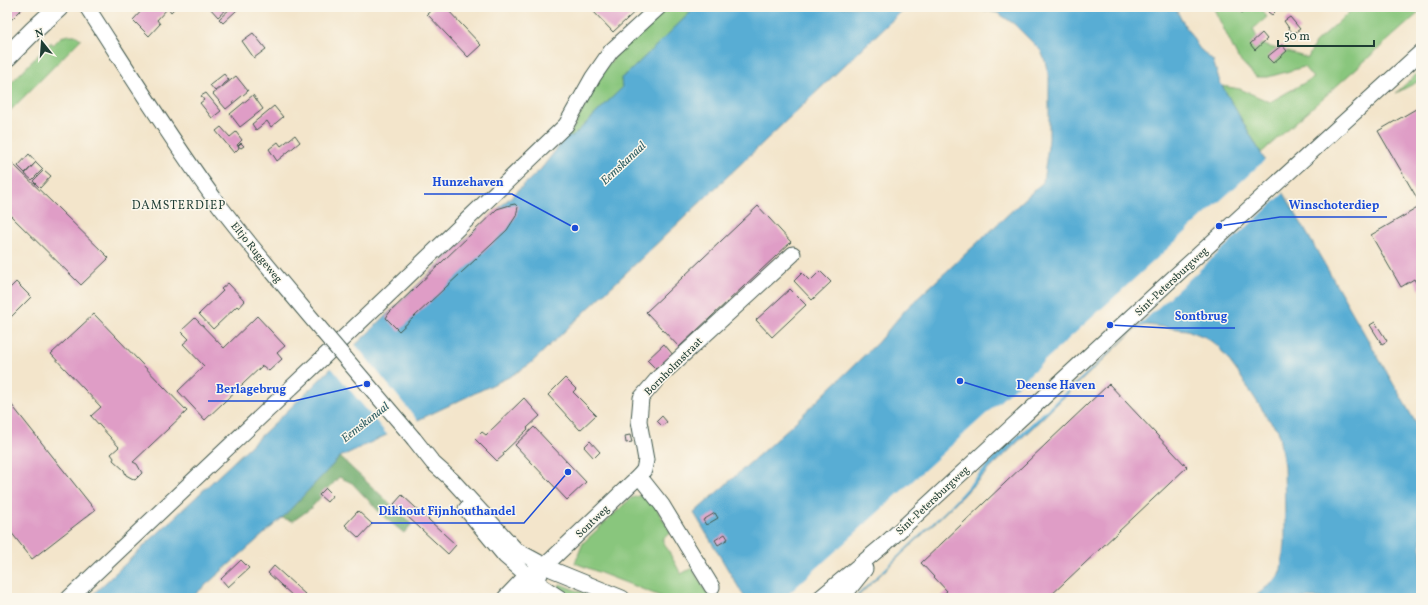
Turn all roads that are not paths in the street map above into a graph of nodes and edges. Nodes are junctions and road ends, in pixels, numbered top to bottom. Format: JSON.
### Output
{"nodes":[{"id":1,"x":59,"y":7,"type":"edge"},
{"id":2,"x":87,"y":7,"type":"edge"},
{"id":3,"x":659,"y":7,"type":"edge"},
{"id":4,"x":1421,"y":52,"type":"edge"},
{"id":5,"x":7,"y":57,"type":"edge"},
{"id":6,"x":792,"y":254,"type":"dead end"},
{"id":7,"x":433,"y":463,"type":"junction"},
{"id":8,"x":639,"y":476,"type":"junction"},
{"id":9,"x":886,"y":543,"type":"junction"},
{"id":10,"x":544,"y":566,"type":"junction"},
{"id":11,"x":532,"y":579,"type":"junction"},
{"id":12,"x":712,"y":587,"type":"dead end"},
{"id":13,"x":69,"y":598,"type":"edge"},
{"id":14,"x":505,"y":598,"type":"edge"},
{"id":15,"x":522,"y":598,"type":"edge"},
{"id":16,"x":560,"y":598,"type":"edge"},
{"id":17,"x":622,"y":598,"type":"edge"},
{"id":18,"x":820,"y":598,"type":"edge"},
{"id":19,"x":842,"y":598,"type":"edge"}],
"edges":[{"from":1,"to":5,"type":"main road"},
{"from":2,"to":7,"type":"street","name":"Eltjo Ruggeweg","bridge":true},
{"from":3,"to":13,"type":"street"},
{"from":4,"to":9,"type":"street","name":"Sint-Petersburgweg"},
{"from":6,"to":8,"type":"street","name":"Bornholmstraat"},
{"from":7,"to":10,"type":"street","name":"Eltjo Ruggeweg"},
{"from":7,"to":11,"type":"street","name":"Eltjo Ruggeweg"},
{"from":8,"to":10,"type":"street","name":"Sontweg"},
{"from":8,"to":12,"type":"street"},
{"from":9,"to":18,"type":"street","name":"Sint-Petersburgweg"},
{"from":9,"to":19,"type":"street","name":"Sint-Petersburgweg"},
{"from":10,"to":11,"type":"street","name":"Sontweg"},
{"from":10,"to":17,"type":"street"},
{"from":11,"to":14,"type":"street","name":"Sontweg"},
{"from":11,"to":15,"type":"street","name":"Sontweg"},
{"from":11,"to":16,"type":"street"}]}
